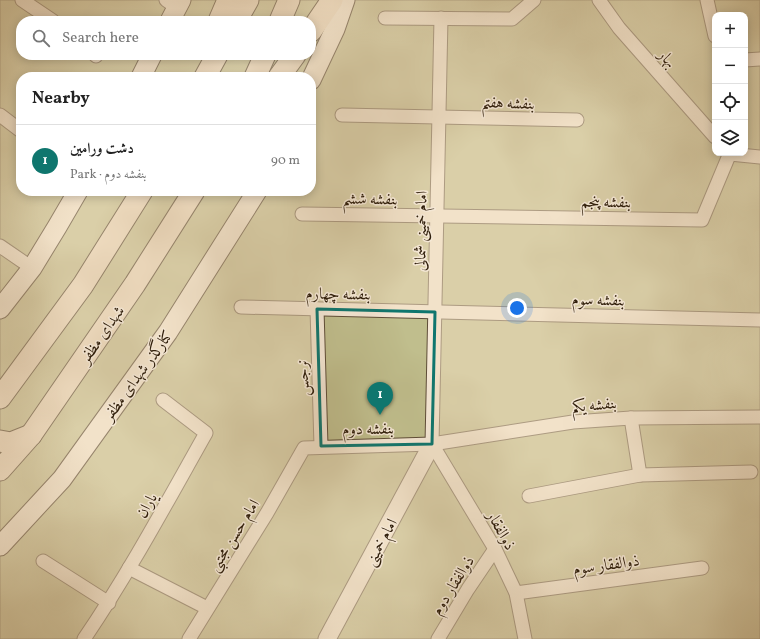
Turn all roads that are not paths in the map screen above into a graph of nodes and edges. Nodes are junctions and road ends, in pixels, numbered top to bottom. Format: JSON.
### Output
{"nodes":[{"id":1,"x":22,"y":0,"type":"edge"},
{"id":2,"x":228,"y":0,"type":"edge"},
{"id":3,"x":248,"y":0,"type":"edge"},
{"id":4,"x":290,"y":0,"type":"edge"},
{"id":5,"x":332,"y":0,"type":"edge"},
{"id":6,"x":346,"y":0,"type":"edge"},
{"id":7,"x":534,"y":0,"type":"edge"},
{"id":8,"x":599,"y":0,"type":"edge"},
{"id":9,"x":706,"y":0,"type":"edge"},
{"id":10,"x":46,"y":16,"type":"edge"},
{"id":11,"x":221,"y":16,"type":"edge"},
{"id":12,"x":239,"y":16,"type":"edge"},
{"id":13,"x":282,"y":16,"type":"edge"},
{"id":14,"x":385,"y":18,"type":"dead end"},
{"id":15,"x":441,"y":18,"type":"junction"},
{"id":16,"x":316,"y":24,"type":"edge"},
{"id":17,"x":712,"y":24,"type":"edge"},
{"id":18,"x":760,"y":59,"type":"edge"},
{"id":19,"x":149,"y":60,"type":"edge"},
{"id":20,"x":203,"y":60,"type":"edge"},
{"id":21,"x":214,"y":60,"type":"edge"},
{"id":22,"x":263,"y":60,"type":"edge"},
{"id":23,"x":291,"y":60,"type":"edge"},
{"id":24,"x":748,"y":60,"type":"edge"},
{"id":25,"x":143,"y":72,"type":"edge"},
{"id":26,"x":198,"y":72,"type":"edge"},
{"id":27,"x":208,"y":72,"type":"edge"},
{"id":28,"x":257,"y":72,"type":"edge"},
{"id":29,"x":283,"y":72,"type":"edge"},
{"id":30,"x":315,"y":72,"type":"edge"},
{"id":31,"x":342,"y":114,"type":"dead end"},
{"id":32,"x":0,"y":115,"type":"edge"},
{"id":33,"x":439,"y":117,"type":"junction"},
{"id":34,"x":577,"y":120,"type":"dead end"},
{"id":35,"x":16,"y":127,"type":"edge"},
{"id":36,"x":712,"y":134,"type":"edge"},
{"id":37,"x":748,"y":155,"type":"edge"},
{"id":38,"x":729,"y":156,"type":"edge"},
{"id":39,"x":760,"y":157,"type":"edge"},
{"id":40,"x":75,"y":196,"type":"edge"},
{"id":41,"x":139,"y":196,"type":"edge"},
{"id":42,"x":191,"y":196,"type":"edge"},
{"id":43,"x":254,"y":196,"type":"edge"},
{"id":44,"x":302,"y":214,"type":"dead end"},
{"id":45,"x":437,"y":216,"type":"junction"},
{"id":46,"x":0,"y":246,"type":"edge"},
{"id":47,"x":32,"y":268,"type":"junction"},
{"id":48,"x":241,"y":307,"type":"dead end"},
{"id":49,"x":0,"y":309,"type":"edge"},
{"id":50,"x":317,"y":309,"type":"junction"},
{"id":51,"x":435,"y":312,"type":"junction"},
{"id":52,"x":760,"y":320,"type":"edge"},
{"id":53,"x":0,"y":398,"type":"edge"},
{"id":54,"x":163,"y":400,"type":"dead end"},
{"id":55,"x":760,"y":417,"type":"edge"},
{"id":56,"x":631,"y":418,"type":"junction"},
{"id":57,"x":31,"y":435,"type":"junction"},
{"id":58,"x":0,"y":441,"type":"edge"},
{"id":59,"x":432,"y":444,"type":"junction"},
{"id":60,"x":321,"y":446,"type":"junction"},
{"id":61,"x":304,"y":448,"type":"joint"},
{"id":62,"x":0,"y":470,"type":"edge"},
{"id":63,"x":751,"y":472,"type":"dead end"},
{"id":64,"x":640,"y":475,"type":"junction"},
{"id":65,"x":529,"y":496,"type":"dead end"},
{"id":66,"x":0,"y":546,"type":"edge"},
{"id":67,"x":495,"y":549,"type":"junction"},
{"id":68,"x":43,"y":561,"type":"dead end"},
{"id":69,"x":129,"y":568,"type":"junction"},
{"id":70,"x":702,"y":568,"type":"dead end"},
{"id":71,"x":516,"y":593,"type":"junction"},
{"id":72,"x":109,"y":603,"type":"junction"},
{"id":73,"x":207,"y":608,"type":"junction"},
{"id":74,"x":84,"y":639,"type":"edge"},
{"id":75,"x":189,"y":639,"type":"edge"},
{"id":76,"x":326,"y":639,"type":"edge"},
{"id":77,"x":438,"y":639,"type":"edge"},
{"id":78,"x":525,"y":639,"type":"edge"}],
"edges":[{"from":1,"to":10,"type":"street"},
{"from":2,"to":11,"type":"main road"},
{"from":3,"to":12,"type":"main road"},
{"from":4,"to":13,"type":"main road"},
{"from":5,"to":16,"type":"main road"},
{"from":6,"to":30,"type":"main road"},
{"from":7,"to":15,"type":"street"},
{"from":8,"to":36,"type":"street","name":"بهار"},
{"from":9,"to":17,"type":"street"},
{"from":14,"to":15,"type":"street"},
{"from":15,"to":33,"type":"street","name":"امام خمینی شمالی"},
{"from":18,"to":24,"type":"street"},
{"from":19,"to":25,"type":"main road"},
{"from":20,"to":26,"type":"main road"},
{"from":21,"to":27,"type":"main road"},
{"from":22,"to":28,"type":"main road"},
{"from":23,"to":29,"type":"main road"},
{"from":31,"to":33,"type":"street","name":"بنفشه هفتم"},
{"from":32,"to":35,"type":"street"},
{"from":33,"to":34,"type":"street","name":"بنفشه هفتم"},
{"from":33,"to":45,"type":"street","name":"امام خمینی شمالی"},
{"from":37,"to":39,"type":"street"},
{"from":38,"to":45,"type":"street","name":"بنفشه پنجم"},
{"from":40,"to":47,"type":"main road"},
{"from":41,"to":53,"type":"main road"},
{"from":42,"to":57,"type":"main road","name":"شهدای مظفر"},
{"from":43,"to":66,"type":"main road","name":"کنارگذر شهدای مظفر"},
{"from":44,"to":45,"type":"street","name":"بنفشه ششم"},
{"from":45,"to":51,"type":"street","name":"امام خمینی شمالی"},
{"from":46,"to":47,"type":"street"},
{"from":47,"to":49,"type":"main road"},
{"from":48,"to":50,"type":"street","name":"بنفشه چهارم"},
{"from":50,"to":51,"type":"street","name":"بنفشه چهارم"},
{"from":50,"to":60,"type":"street","name":"نرجس"},
{"from":51,"to":52,"type":"street","name":"بنفشه سوم"},
{"from":51,"to":59,"type":"street","name":"امام خمینی شمالی"},
{"from":54,"to":69,"type":"street","name":"یاران"},
{"from":55,"to":56,"type":"street","name":"بنفشه یکم"},
{"from":56,"to":59,"type":"street","name":"بنفشه یکم"},
{"from":56,"to":64,"type":"street"},
{"from":57,"to":58,"type":"main road"},
{"from":57,"to":62,"type":"main road","name":"شهدای مظفر"},
{"from":59,"to":60,"type":"street","name":"بنفشه دوم"},
{"from":59,"to":67,"type":"street","name":"ذوالفقار"},
{"from":59,"to":76,"type":"street","name":"امام خمینی"},
{"from":60,"to":61,"type":"street","name":"بنفشه دوم"},
{"from":61,"to":73,"type":"street","name":"امام حسن مجتبی"},
{"from":63,"to":64,"type":"street"},
{"from":64,"to":65,"type":"street"},
{"from":67,"to":71,"type":"street","name":"ذوالفقار"},
{"from":67,"to":77,"type":"street","name":"ذوالفقار دوم"},
{"from":68,"to":72,"type":"street"},
{"from":69,"to":72,"type":"street","name":"یاران"},
{"from":69,"to":73,"type":"street"},
{"from":70,"to":71,"type":"street","name":"ذوالفقار سوم"},
{"from":71,"to":78,"type":"street","name":"ذوالفقار"},
{"from":72,"to":74,"type":"street","name":"یاران"},
{"from":73,"to":75,"type":"street","name":"امام حسن مجتبی"}]}
